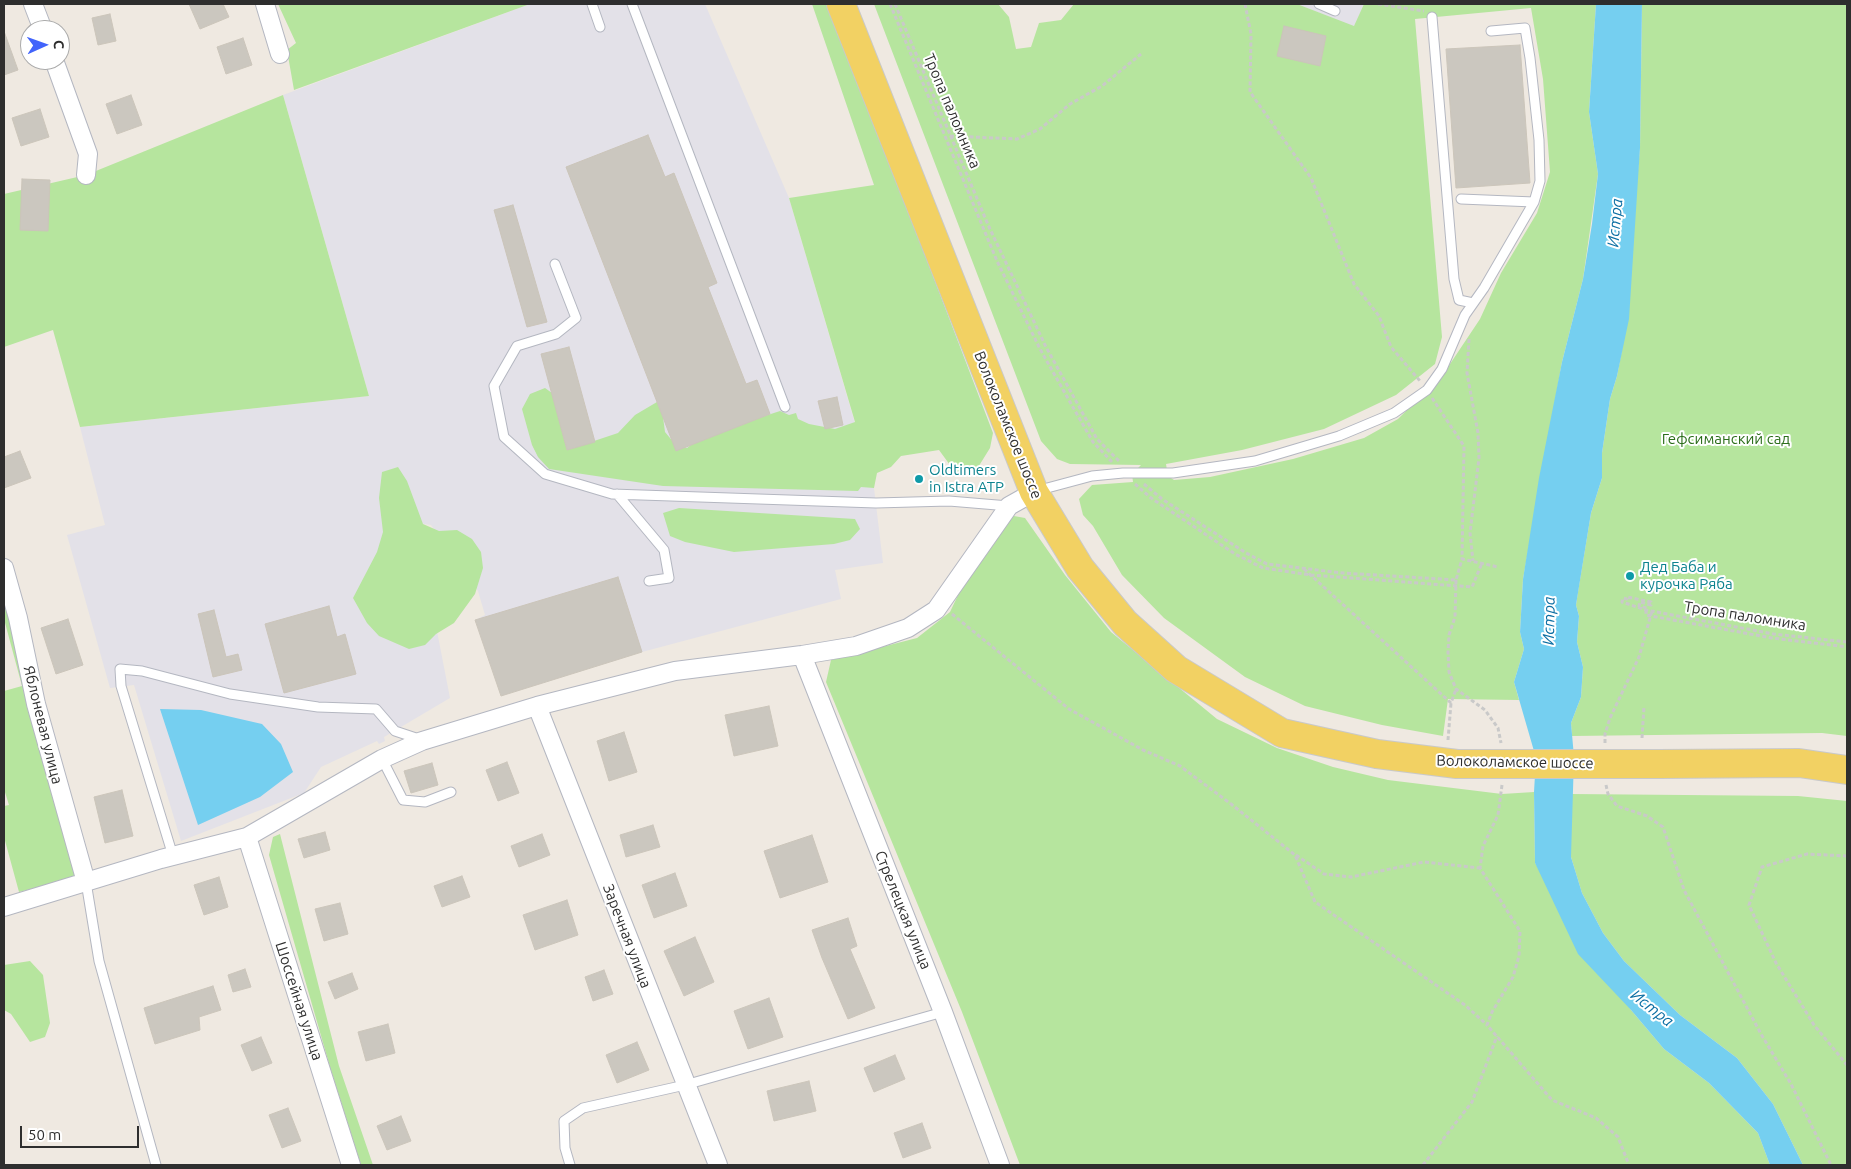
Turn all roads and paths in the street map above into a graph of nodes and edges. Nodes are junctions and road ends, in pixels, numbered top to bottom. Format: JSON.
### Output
{"nodes":[{"id":1,"x":33,"y":4,"type":"edge"},
{"id":2,"x":265,"y":4,"type":"edge"},
{"id":3,"x":592,"y":4,"type":"edge"},
{"id":4,"x":632,"y":4,"type":"edge"},
{"id":5,"x":841,"y":4,"type":"edge"},
{"id":6,"x":890,"y":4,"type":"edge"},
{"id":7,"x":895,"y":4,"type":"edge"},
{"id":8,"x":1245,"y":4,"type":"edge"},
{"id":9,"x":1320,"y":4,"type":"edge"},
{"id":10,"x":1378,"y":4,"type":"edge"},
{"id":11,"x":1335,"y":11,"type":"dead end"},
{"id":12,"x":1432,"y":15,"type":"joint"},
{"id":13,"x":39,"y":20,"type":"edge"},
{"id":14,"x":600,"y":27,"type":"dead end"},
{"id":15,"x":1491,"y":31,"type":"dead end"},
{"id":16,"x":280,"y":54,"type":"dead end"},
{"id":17,"x":1141,"y":54,"type":"dead end"},
{"id":18,"x":58,"y":70,"type":"edge"},
{"id":19,"x":950,"y":136,"type":"junction"},
{"id":20,"x":86,"y":175,"type":"dead end"},
{"id":21,"x":1461,"y":199,"type":"dead end"},
{"id":22,"x":1534,"y":202,"type":"junction"},
{"id":23,"x":989,"y":227,"type":"dead end"},
{"id":24,"x":555,"y":264,"type":"dead end"},
{"id":25,"x":1473,"y":303,"type":"junction"},
{"id":26,"x":1469,"y":334,"type":"dead end"},
{"id":27,"x":1427,"y":390,"type":"junction"},
{"id":28,"x":785,"y":407,"type":"dead end"},
{"id":29,"x":1123,"y":473,"type":"junction"},
{"id":30,"x":1034,"y":492,"type":"junction"},
{"id":31,"x":617,"y":494,"type":"junction"},
{"id":32,"x":1009,"y":506,"type":"junction"},
{"id":33,"x":1462,"y":559,"type":"dead end"},
{"id":34,"x":1482,"y":563,"type":"junction"},
{"id":35,"x":1498,"y":567,"type":"dead end"},
{"id":36,"x":4,"y":568,"type":"edge"},
{"id":37,"x":1304,"y":568,"type":"dead end"},
{"id":38,"x":1311,"y":575,"type":"junction"},
{"id":39,"x":1456,"y":580,"type":"dead end"},
{"id":40,"x":649,"y":581,"type":"dead end"},
{"id":41,"x":1455,"y":586,"type":"junction"},
{"id":42,"x":1647,"y":609,"type":"junction"},
{"id":43,"x":936,"y":610,"type":"junction"},
{"id":44,"x":1652,"y":611,"type":"junction"},
{"id":45,"x":1652,"y":616,"type":"junction"},
{"id":46,"x":1847,"y":642,"type":"edge"},
{"id":47,"x":1847,"y":647,"type":"edge"},
{"id":48,"x":802,"y":656,"type":"junction"},
{"id":49,"x":1456,"y":689,"type":"junction"},
{"id":50,"x":1451,"y":702,"type":"junction"},
{"id":51,"x":537,"y":706,"type":"junction"},
{"id":52,"x":1644,"y":706,"type":"dead end"},
{"id":53,"x":1642,"y":738,"type":"dead end"},
{"id":54,"x":422,"y":740,"type":"junction"},
{"id":55,"x":1501,"y":747,"type":"dead end"},
{"id":56,"x":1605,"y":748,"type":"dead end"},
{"id":57,"x":1452,"y":752,"type":"junction"},
{"id":58,"x":382,"y":759,"type":"junction"},
{"id":59,"x":1847,"y":770,"type":"edge"},
{"id":60,"x":1502,"y":775,"type":"dead end"},
{"id":61,"x":1604,"y":777,"type":"dead end"},
{"id":62,"x":451,"y":792,"type":"dead end"},
{"id":63,"x":247,"y":837,"type":"junction"},
{"id":64,"x":1295,"y":855,"type":"junction"},
{"id":65,"x":173,"y":856,"type":"junction"},
{"id":66,"x":1847,"y":856,"type":"edge"},
{"id":67,"x":1480,"y":868,"type":"junction"},
{"id":68,"x":86,"y":882,"type":"junction"},
{"id":69,"x":4,"y":907,"type":"edge"},
{"id":70,"x":943,"y":1012,"type":"junction"},
{"id":71,"x":1487,"y":1026,"type":"junction"},
{"id":72,"x":1497,"y":1036,"type":"junction"},
{"id":73,"x":1847,"y":1065,"type":"edge"},
{"id":74,"x":685,"y":1085,"type":"junction"},
{"id":75,"x":156,"y":1165,"type":"edge"},
{"id":76,"x":351,"y":1165,"type":"edge"},
{"id":77,"x":570,"y":1165,"type":"edge"},
{"id":78,"x":718,"y":1165,"type":"edge"},
{"id":79,"x":1000,"y":1165,"type":"edge"},
{"id":80,"x":1422,"y":1165,"type":"edge"},
{"id":81,"x":1629,"y":1165,"type":"edge"},
{"id":82,"x":1831,"y":1165,"type":"edge"}],
"edges":[{"from":1,"to":13,"type":"street"},
{"from":2,"to":16,"type":"street"},
{"from":3,"to":14,"type":"lane"},
{"from":4,"to":28,"type":"lane"},
{"from":5,"to":30,"type":"main road","name":"Волоколамское шоссе"},
{"from":6,"to":29,"type":"path"},
{"from":7,"to":19,"type":"path","name":"Тропа паломника"},
{"from":8,"to":27,"type":"path"},
{"from":9,"to":11,"type":"lane"},
{"from":10,"to":12,"type":"path"},
{"from":12,"to":25,"type":"lane"},
{"from":15,"to":22,"type":"lane"},
{"from":17,"to":19,"type":"path"},
{"from":18,"to":20,"type":"street"},
{"from":19,"to":23,"type":"path","name":"Тропа паломника"},
{"from":21,"to":22,"type":"lane"},
{"from":22,"to":25,"type":"lane"},
{"from":24,"to":31,"type":"lane"},
{"from":25,"to":27,"type":"lane"},
{"from":26,"to":34,"type":"path"},
{"from":27,"to":29,"type":"lane"},
{"from":27,"to":33,"type":"path"},
{"from":29,"to":30,"type":"lane"},
{"from":29,"to":38,"type":"path"},
{"from":30,"to":32,"type":"street"},
{"from":30,"to":57,"type":"main road","name":"Волоколамское шоссе"},
{"from":31,"to":32,"type":"lane"},
{"from":31,"to":40,"type":"lane"},
{"from":32,"to":43,"type":"street"},
{"from":34,"to":35,"type":"path"},
{"from":34,"to":41,"type":"path"},
{"from":36,"to":68,"type":"street","name":"Яблоневая улица"},
{"from":37,"to":38,"type":"path"},
{"from":38,"to":41,"type":"path"},
{"from":38,"to":50,"type":"path"},
{"from":39,"to":41,"type":"path"},
{"from":41,"to":49,"type":"path"},
{"from":42,"to":42,"type":"path","name":"Тропа паломника"},
{"from":42,"to":44,"type":"path","name":"Тропа паломника"},
{"from":42,"to":45,"type":"path"},
{"from":43,"to":48,"type":"street"},
{"from":43,"to":64,"type":"path"},
{"from":44,"to":45,"type":"path"},
{"from":44,"to":46,"type":"path","name":"Тропа паломника"},
{"from":45,"to":47,"type":"path"},
{"from":45,"to":56,"type":"path"},
{"from":48,"to":51,"type":"street"},
{"from":48,"to":70,"type":"street","name":"Стрелецкая улица"},
{"from":49,"to":50,"type":"path"},
{"from":49,"to":55,"type":"path"},
{"from":50,"to":57,"type":"path"},
{"from":51,"to":54,"type":"street"},
{"from":51,"to":74,"type":"street","name":"Заречная улица"},
{"from":52,"to":53,"type":"path"},
{"from":54,"to":58,"type":"street"},
{"from":54,"to":65,"type":"lane"},
{"from":57,"to":59,"type":"main road","name":"Волоколамское шоссе","bridge":true},
{"from":58,"to":62,"type":"lane"},
{"from":58,"to":63,"type":"street"},
{"from":60,"to":67,"type":"path"},
{"from":61,"to":82,"type":"path"},
{"from":63,"to":65,"type":"street"},
{"from":63,"to":76,"type":"street","name":"Шоссейная улица"},
{"from":64,"to":67,"type":"path"},
{"from":64,"to":71,"type":"path"},
{"from":65,"to":68,"type":"street"},
{"from":66,"to":73,"type":"path"},
{"from":67,"to":71,"type":"path"},
{"from":68,"to":69,"type":"street"},
{"from":68,"to":75,"type":"lane"},
{"from":70,"to":74,"type":"lane"},
{"from":70,"to":79,"type":"street","name":"Стрелецкая улица"},
{"from":71,"to":72,"type":"path"},
{"from":72,"to":80,"type":"path"},
{"from":72,"to":81,"type":"path"},
{"from":74,"to":77,"type":"lane"},
{"from":74,"to":78,"type":"street","name":"Заречная улица"}]}
